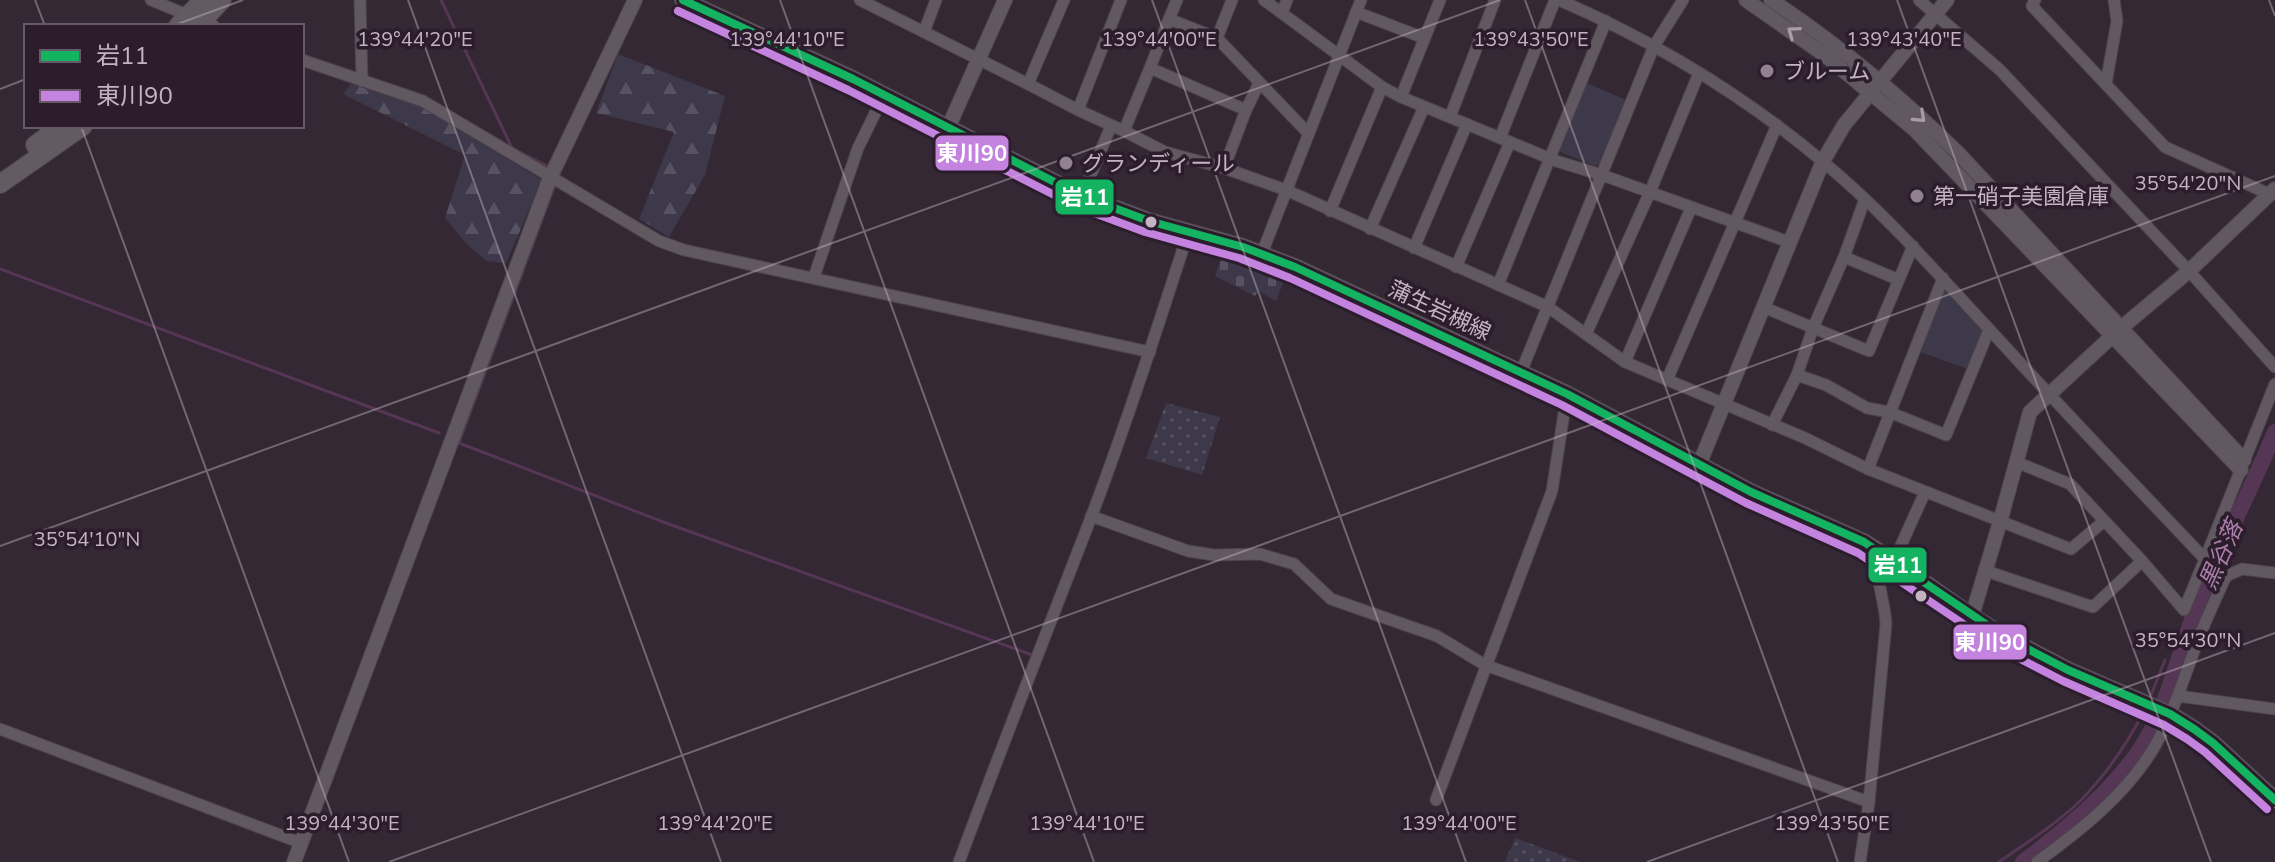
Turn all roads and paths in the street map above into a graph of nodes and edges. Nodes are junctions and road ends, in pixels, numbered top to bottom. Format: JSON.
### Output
{"nodes":[{"id":1,"x":151,"y":0,"type":"edge"},
{"id":2,"x":203,"y":0,"type":"edge"},
{"id":3,"x":222,"y":0,"type":"edge"},
{"id":4,"x":360,"y":0,"type":"edge"},
{"id":5,"x":635,"y":0,"type":"edge"},
{"id":6,"x":683,"y":0,"type":"edge"},
{"id":7,"x":860,"y":0,"type":"edge"},
{"id":8,"x":936,"y":0,"type":"edge"},
{"id":9,"x":1005,"y":0,"type":"edge"},
{"id":10,"x":1064,"y":0,"type":"edge"},
{"id":11,"x":1121,"y":0,"type":"edge"},
{"id":12,"x":1177,"y":0,"type":"edge"},
{"id":13,"x":1232,"y":0,"type":"edge"},
{"id":14,"x":1264,"y":0,"type":"edge"},
{"id":15,"x":1287,"y":0,"type":"edge"},
{"id":16,"x":1440,"y":0,"type":"edge"},
{"id":17,"x":1495,"y":0,"type":"edge"},
{"id":18,"x":1557,"y":0,"type":"edge"},
{"id":19,"x":1683,"y":0,"type":"edge"},
{"id":20,"x":1746,"y":0,"type":"edge"},
{"id":21,"x":1771,"y":0,"type":"edge"},
{"id":22,"x":1919,"y":0,"type":"edge"},
{"id":23,"x":1947,"y":0,"type":"edge"},
{"id":24,"x":2035,"y":0,"type":"edge"},
{"id":25,"x":2114,"y":0,"type":"edge"},
{"id":26,"x":878,"y":4,"type":"edge"},
{"id":27,"x":1359,"y":6,"type":"edge"},
{"id":28,"x":1282,"y":13,"type":"junction"},
{"id":29,"x":1936,"y":14,"type":"junction"},
{"id":30,"x":1169,"y":19,"type":"junction"},
{"id":31,"x":1606,"y":21,"type":"junction"},
{"id":32,"x":196,"y":23,"type":"edge"},
{"id":33,"x":924,"y":32,"type":"junction"},
{"id":34,"x":1217,"y":38,"type":"junction"},
{"id":35,"x":1424,"y":38,"type":"junction"},
{"id":36,"x":1654,"y":46,"type":"junction"},
{"id":37,"x":1338,"y":55,"type":"junction"},
{"id":38,"x":979,"y":59,"type":"junction"},
{"id":39,"x":304,"y":61,"type":"edge"},
{"id":40,"x":1150,"y":68,"type":"junction"},
{"id":41,"x":1699,"y":73,"type":"junction"},
{"id":42,"x":362,"y":81,"type":"junction"},
{"id":43,"x":1259,"y":83,"type":"junction"},
{"id":44,"x":1028,"y":84,"type":"junction"},
{"id":45,"x":2106,"y":84,"type":"junction"},
{"id":46,"x":1875,"y":85,"type":"junction"},
{"id":47,"x":1382,"y":87,"type":"junction"},
{"id":48,"x":884,"y":95,"type":"junction"},
{"id":49,"x":1401,"y":97,"type":"junction"},
{"id":50,"x":1424,"y":107,"type":"junction"},
{"id":51,"x":1078,"y":110,"type":"junction"},
{"id":52,"x":1246,"y":110,"type":"junction"},
{"id":53,"x":1450,"y":117,"type":"junction"},
{"id":54,"x":1467,"y":124,"type":"junction"},
{"id":55,"x":1777,"y":125,"type":"junction"},
{"id":56,"x":1111,"y":126,"type":"junction"},
{"id":57,"x":58,"y":128,"type":"edge"},
{"id":58,"x":80,"y":128,"type":"edge"},
{"id":59,"x":948,"y":128,"type":"junction"},
{"id":60,"x":1124,"y":131,"type":"junction"},
{"id":61,"x":1308,"y":133,"type":"junction"},
{"id":62,"x":1505,"y":140,"type":"junction"},
{"id":63,"x":1549,"y":158,"type":"junction"},
{"id":64,"x":1823,"y":161,"type":"junction"},
{"id":65,"x":1224,"y":168,"type":"junction"},
{"id":66,"x":0,"y":170,"type":"edge"},
{"id":67,"x":1602,"y":175,"type":"junction"},
{"id":68,"x":550,"y":178,"type":"junction"},
{"id":69,"x":0,"y":184,"type":"edge"},
{"id":70,"x":1286,"y":190,"type":"junction"},
{"id":71,"x":2272,"y":191,"type":"edge"},
{"id":72,"x":1650,"y":192,"type":"junction"},
{"id":73,"x":1082,"y":196,"type":"junction"},
{"id":74,"x":1865,"y":199,"type":"junction"},
{"id":75,"x":1691,"y":208,"type":"junction"},
{"id":76,"x":1330,"y":211,"type":"junction"},
{"id":77,"x":1734,"y":223,"type":"junction"},
{"id":78,"x":1370,"y":229,"type":"junction"},
{"id":79,"x":1188,"y":233,"type":"junction"},
{"id":80,"x":1789,"y":242,"type":"junction"},
{"id":81,"x":1913,"y":246,"type":"junction"},
{"id":82,"x":1414,"y":248,"type":"junction"},
{"id":83,"x":1262,"y":253,"type":"junction"},
{"id":84,"x":1844,"y":257,"type":"junction"},
{"id":85,"x":1456,"y":267,"type":"junction"},
{"id":86,"x":2189,"y":271,"type":"junction"},
{"id":87,"x":814,"y":277,"type":"junction"},
{"id":88,"x":1943,"y":278,"type":"junction"},
{"id":89,"x":1897,"y":279,"type":"junction"},
{"id":90,"x":1498,"y":285,"type":"junction"},
{"id":91,"x":1548,"y":307,"type":"junction"},
{"id":92,"x":1763,"y":307,"type":"junction"},
{"id":93,"x":1813,"y":328,"type":"junction"},
{"id":94,"x":1989,"y":330,"type":"junction"},
{"id":95,"x":2117,"y":332,"type":"junction"},
{"id":96,"x":1586,"y":334,"type":"junction"},
{"id":97,"x":1150,"y":352,"type":"junction"},
{"id":98,"x":1625,"y":362,"type":"junction"},
{"id":99,"x":2275,"y":367,"type":"edge"},
{"id":100,"x":1521,"y":372,"type":"junction"},
{"id":101,"x":1797,"y":375,"type":"junction"},
{"id":102,"x":1667,"y":380,"type":"junction"},
{"id":103,"x":2275,"y":384,"type":"edge"},
{"id":104,"x":1567,"y":394,"type":"junction"},
{"id":105,"x":2049,"y":394,"type":"junction"},
{"id":106,"x":1724,"y":405,"type":"junction"},
{"id":107,"x":1889,"y":412,"type":"junction"},
{"id":108,"x":1772,"y":425,"type":"junction"},
{"id":109,"x":2016,"y":462,"type":"junction"},
{"id":110,"x":1699,"y":465,"type":"junction"},
{"id":111,"x":2243,"y":465,"type":"junction"},
{"id":112,"x":1868,"y":469,"type":"junction"},
{"id":113,"x":1925,"y":492,"type":"junction"},
{"id":114,"x":1091,"y":516,"type":"junction"},
{"id":115,"x":2104,"y":521,"type":"junction"},
{"id":116,"x":2000,"y":522,"type":"junction"},
{"id":117,"x":1880,"y":551,"type":"junction"},
{"id":118,"x":2205,"y":559,"type":"junction"},
{"id":119,"x":1894,"y":561,"type":"junction"},
{"id":120,"x":2142,"y":561,"type":"junction"},
{"id":121,"x":1986,"y":571,"type":"junction"},
{"id":122,"x":2275,"y":573,"type":"edge"},
{"id":123,"x":1972,"y":616,"type":"junction"},
{"id":124,"x":1485,"y":665,"type":"junction"},
{"id":125,"x":2178,"y":696,"type":"junction"},
{"id":126,"x":2275,"y":709,"type":"edge"},
{"id":127,"x":2163,"y":711,"type":"junction"},
{"id":128,"x":0,"y":729,"type":"edge"},
{"id":129,"x":1436,"y":800,"type":"dead end"},
{"id":130,"x":2275,"y":800,"type":"edge"},
{"id":131,"x":1869,"y":802,"type":"junction"},
{"id":132,"x":301,"y":843,"type":"junction"},
{"id":133,"x":294,"y":862,"type":"edge"},
{"id":134,"x":959,"y":862,"type":"edge"},
{"id":135,"x":1860,"y":862,"type":"edge"},
{"id":136,"x":2037,"y":862,"type":"edge"}],
"edges":[{"from":1,"to":32,"type":"street"},
{"from":2,"to":32,"type":"highway"},
{"from":3,"to":32,"type":"highway"},
{"from":4,"to":42,"type":"street"},
{"from":5,"to":68,"type":"street"},
{"from":6,"to":48,"type":"main road","name":"蒲生岩槻線"},
{"from":7,"to":26,"type":"street"},
{"from":8,"to":33,"type":"street"},
{"from":9,"to":38,"type":"street"},
{"from":10,"to":44,"type":"street"},
{"from":11,"to":51,"type":"street"},
{"from":12,"to":30,"type":"street"},
{"from":13,"to":34,"type":"street"},
{"from":14,"to":28,"type":"street"},
{"from":15,"to":28,"type":"street"},
{"from":16,"to":35,"type":"street"},
{"from":17,"to":53,"type":"street"},
{"from":18,"to":31,"type":"street"},
{"from":18,"to":62,"type":"street"},
{"from":19,"to":36,"type":"street"},
{"from":46,"to":20,"type":"street","one_way":true},
{"from":21,"to":46,"type":"street"},
{"from":22,"to":29,"type":"street"},
{"from":23,"to":29,"type":"street"},
{"from":24,"to":45,"type":"street"},
{"from":25,"to":45,"type":"street"},
{"from":26,"to":33,"type":"street"},
{"from":27,"to":35,"type":"street"},
{"from":27,"to":37,"type":"street"},
{"from":28,"to":37,"type":"street"},
{"from":29,"to":46,"type":"street"},
{"from":29,"to":86,"type":"street"},
{"from":30,"to":34,"type":"street"},
{"from":30,"to":40,"type":"street"},
{"from":31,"to":36,"type":"street"},
{"from":31,"to":63,"type":"street"},
{"from":33,"to":38,"type":"street"},
{"from":34,"to":43,"type":"street"},
{"from":35,"to":49,"type":"street"},
{"from":36,"to":41,"type":"street"},
{"from":36,"to":67,"type":"street"},
{"from":37,"to":47,"type":"street"},
{"from":37,"to":61,"type":"street"},
{"from":38,"to":44,"type":"street"},
{"from":38,"to":59,"type":"street"},
{"from":39,"to":42,"type":"street"},
{"from":40,"to":52,"type":"street"},
{"from":40,"to":60,"type":"street"},
{"from":41,"to":55,"type":"street"},
{"from":41,"to":72,"type":"street"},
{"from":42,"to":68,"type":"street"},
{"from":43,"to":52,"type":"street"},
{"from":43,"to":61,"type":"street"},
{"from":44,"to":51,"type":"street"},
{"from":45,"to":71,"type":"street"},
{"from":46,"to":64,"type":"street"},
{"from":46,"to":95,"type":"street"},
{"from":47,"to":49,"type":"street"},
{"from":47,"to":76,"type":"street"},
{"from":48,"to":59,"type":"main road","name":"蒲生岩槻線"},
{"from":48,"to":87,"type":"street"},
{"from":49,"to":50,"type":"street"},
{"from":50,"to":53,"type":"street"},
{"from":50,"to":78,"type":"street"},
{"from":51,"to":56,"type":"street"},
{"from":52,"to":65,"type":"street"},
{"from":53,"to":54,"type":"street"},
{"from":54,"to":62,"type":"street"},
{"from":54,"to":82,"type":"street"},
{"from":55,"to":64,"type":"street"},
{"from":55,"to":77,"type":"street"},
{"from":56,"to":60,"type":"street"},
{"from":56,"to":73,"type":"street"},
{"from":57,"to":66,"type":"highway"},
{"from":58,"to":69,"type":"highway"},
{"from":59,"to":73,"type":"main road","name":"蒲生岩槻線"},
{"from":60,"to":65,"type":"street"},
{"from":61,"to":70,"type":"street"},
{"from":62,"to":63,"type":"street"},
{"from":62,"to":85,"type":"street"},
{"from":63,"to":67,"type":"street"},
{"from":63,"to":90,"type":"street"},
{"from":64,"to":74,"type":"street"},
{"from":64,"to":80,"type":"street"},
{"from":65,"to":70,"type":"street"},
{"from":67,"to":72,"type":"street"},
{"from":67,"to":91,"type":"street"},
{"from":68,"to":87,"type":"street"},
{"from":68,"to":132,"type":"street"},
{"from":70,"to":76,"type":"street"},
{"from":70,"to":83,"type":"street"},
{"from":71,"to":86,"type":"street"},
{"from":72,"to":75,"type":"street"},
{"from":72,"to":96,"type":"street"},
{"from":73,"to":79,"type":"main road","name":"蒲生岩槻線"},
{"from":74,"to":81,"type":"street"},
{"from":74,"to":84,"type":"street"},
{"from":75,"to":77,"type":"street"},
{"from":75,"to":98,"type":"street"},
{"from":76,"to":78,"type":"street"},
{"from":77,"to":80,"type":"street"},
{"from":77,"to":102,"type":"street"},
{"from":78,"to":82,"type":"street"},
{"from":79,"to":83,"type":"main road","name":"蒲生岩槻線"},
{"from":79,"to":97,"type":"street"},
{"from":80,"to":92,"type":"street"},
{"from":81,"to":88,"type":"street"},
{"from":81,"to":89,"type":"street"},
{"from":82,"to":85,"type":"street"},
{"from":83,"to":100,"type":"main road","name":"蒲生岩槻線"},
{"from":84,"to":89,"type":"street"},
{"from":84,"to":93,"type":"street"},
{"from":85,"to":90,"type":"street"},
{"from":86,"to":95,"type":"street"},
{"from":86,"to":99,"type":"street"},
{"from":87,"to":97,"type":"street"},
{"from":88,"to":94,"type":"street"},
{"from":88,"to":107,"type":"street"},
{"from":89,"to":93,"type":"street"},
{"from":90,"to":91,"type":"street"},
{"from":91,"to":96,"type":"street"},
{"from":91,"to":100,"type":"street"},
{"from":92,"to":93,"type":"street"},
{"from":92,"to":106,"type":"street"},
{"from":93,"to":101,"type":"street"},
{"from":94,"to":105,"type":"street"},
{"from":94,"to":107,"type":"street"},
{"from":95,"to":105,"type":"street"},
{"from":95,"to":111,"type":"street"},
{"from":96,"to":98,"type":"street"},
{"from":97,"to":114,"type":"street"},
{"from":98,"to":102,"type":"street"},
{"from":100,"to":104,"type":"main road","name":"蒲生岩槻線"},
{"from":101,"to":107,"type":"street"},
{"from":101,"to":108,"type":"street"},
{"from":102,"to":106,"type":"street"},
{"from":103,"to":111,"type":"street"},
{"from":104,"to":110,"type":"main road","name":"蒲生岩槻線"},
{"from":104,"to":124,"type":"street"},
{"from":105,"to":109,"type":"street"},
{"from":105,"to":118,"type":"street"},
{"from":106,"to":108,"type":"street"},
{"from":106,"to":110,"type":"street"},
{"from":107,"to":112,"type":"street"},
{"from":108,"to":112,"type":"street"},
{"from":109,"to":115,"type":"street"},
{"from":109,"to":116,"type":"street"},
{"from":110,"to":117,"type":"main road","name":"蒲生岩槻線"},
{"from":111,"to":118,"type":"street"},
{"from":112,"to":113,"type":"street"},
{"from":113,"to":116,"type":"street"},
{"from":113,"to":119,"type":"street"},
{"from":114,"to":124,"type":"street"},
{"from":114,"to":134,"type":"street"},
{"from":115,"to":116,"type":"street"},
{"from":115,"to":120,"type":"street"},
{"from":116,"to":121,"type":"street"},
{"from":117,"to":119,"type":"main road","name":"蒲生岩槻線"},
{"from":117,"to":131,"type":"street"},
{"from":118,"to":120,"type":"street"},
{"from":119,"to":123,"type":"main road","name":"蒲生岩槻線"},
{"from":120,"to":121,"type":"street"},
{"from":121,"to":123,"type":"street"},
{"from":122,"to":125,"type":"street"},
{"from":123,"to":127,"type":"main road","name":"蒲生岩槻線"},
{"from":124,"to":129,"type":"street"},
{"from":124,"to":131,"type":"street"},
{"from":125,"to":126,"type":"street"},
{"from":125,"to":127,"type":"street"},
{"from":127,"to":130,"type":"main road","name":"蒲生岩槻線"},
{"from":127,"to":136,"type":"street"},
{"from":128,"to":132,"type":"street"},
{"from":131,"to":135,"type":"street"},
{"from":132,"to":133,"type":"street"}]}
